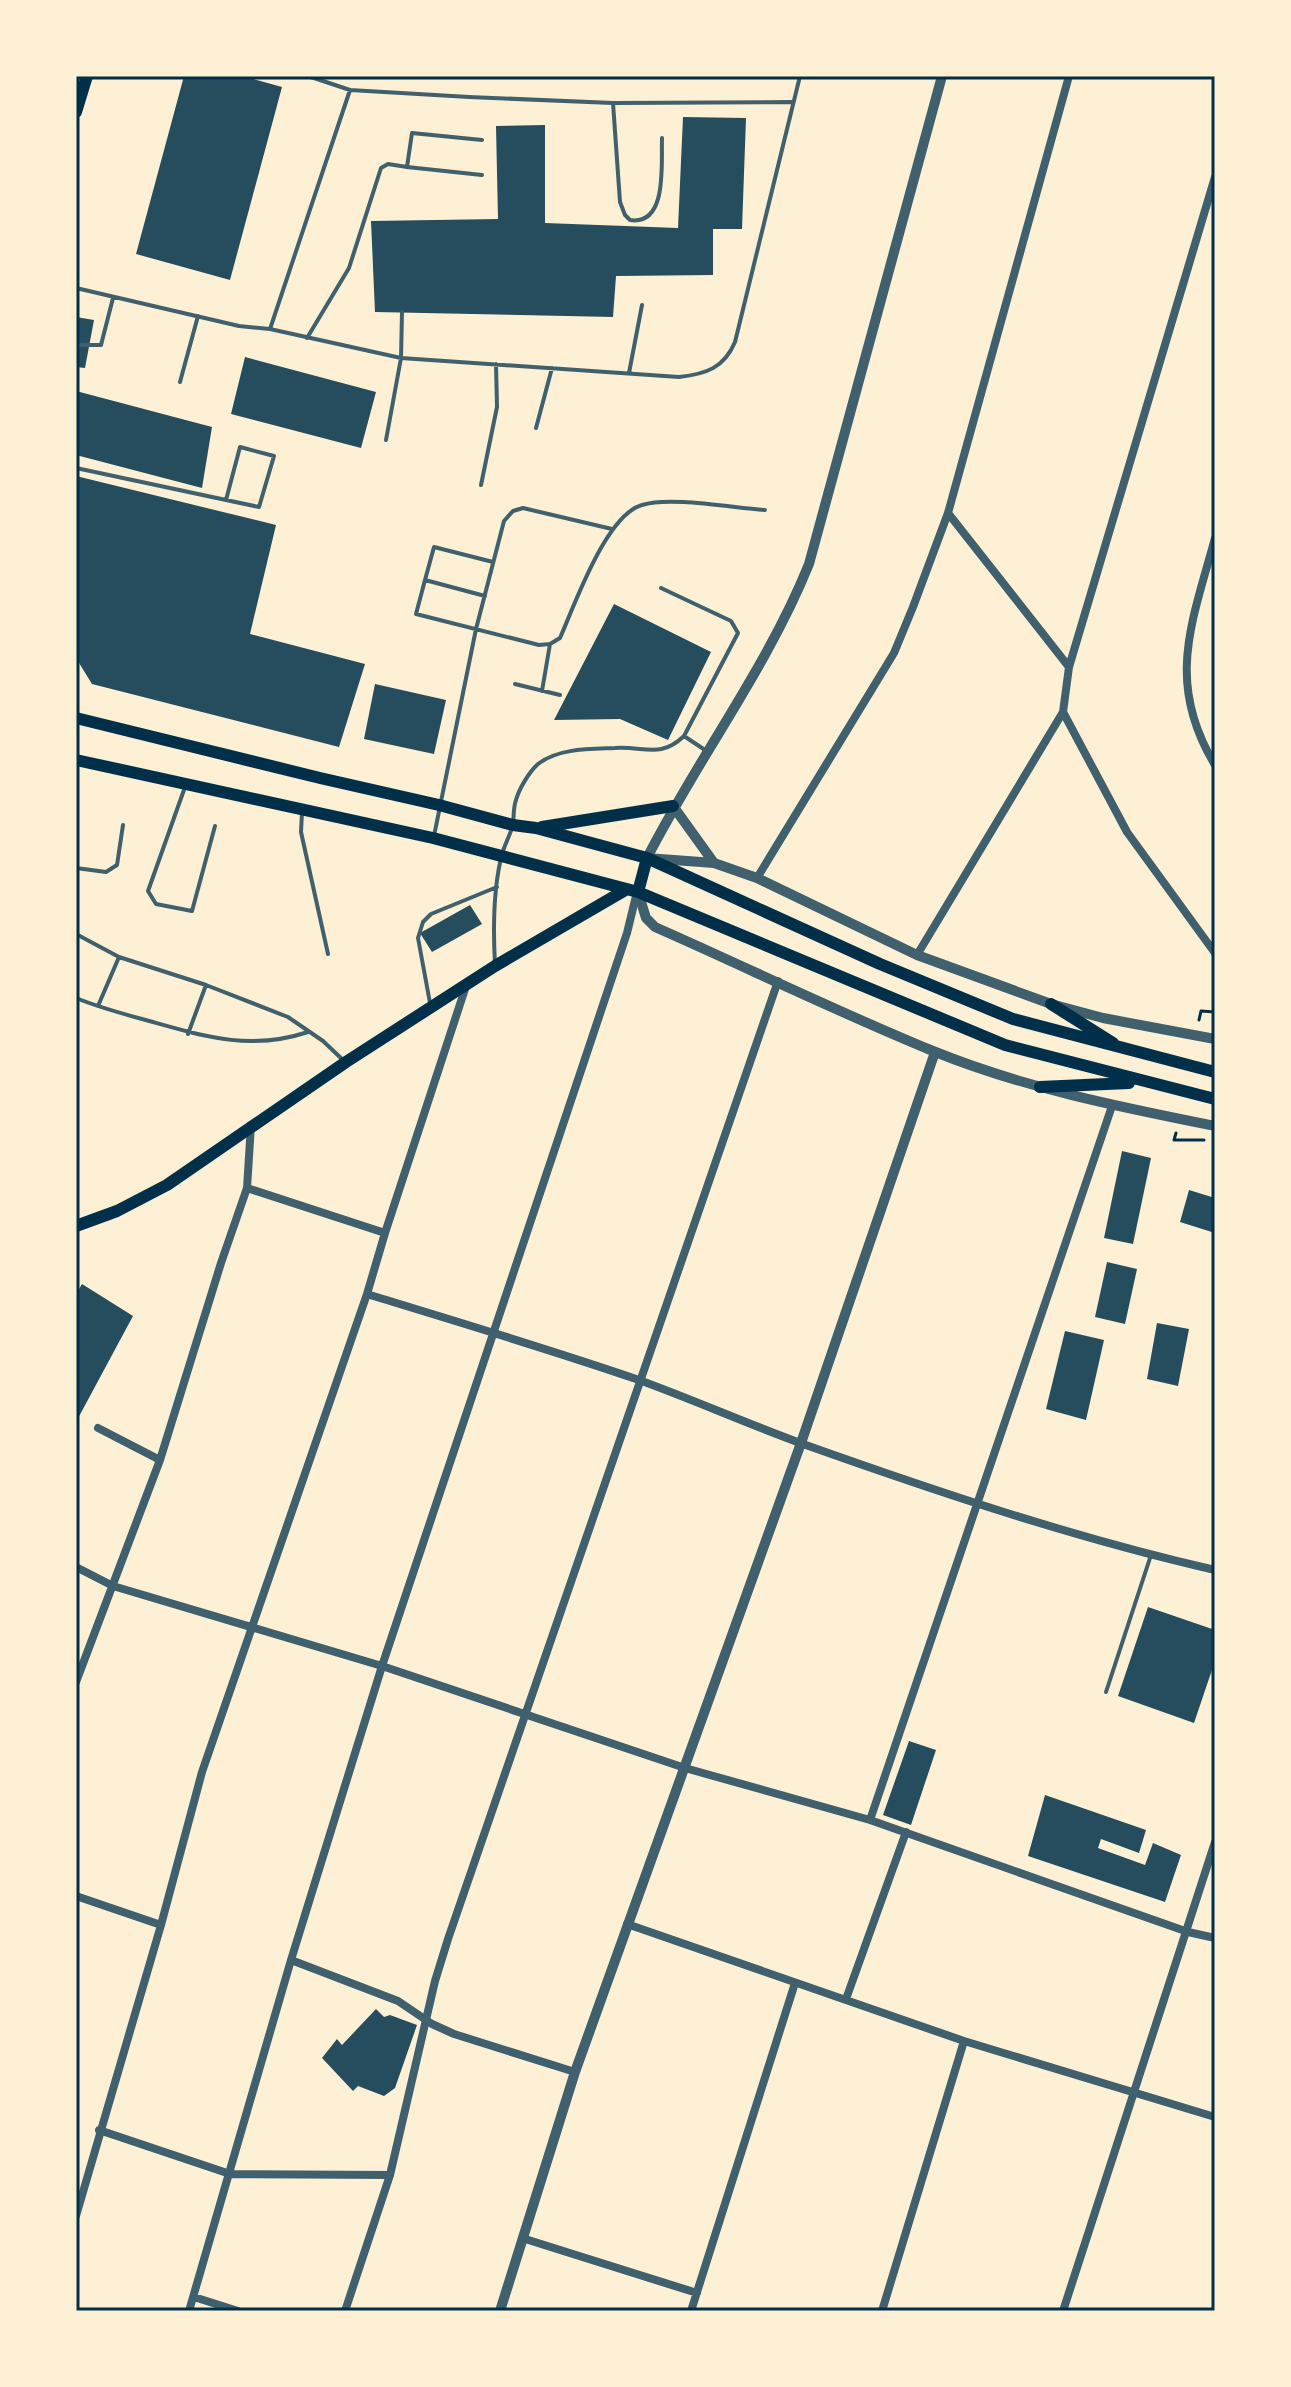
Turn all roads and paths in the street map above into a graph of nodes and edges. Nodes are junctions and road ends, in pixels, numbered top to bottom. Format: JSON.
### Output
{"nodes":[{"id":1,"x":87,"y":76,"type":"edge"},
{"id":2,"x":308,"y":76,"type":"edge"},
{"id":3,"x":800,"y":76,"type":"edge"},
{"id":4,"x":942,"y":76,"type":"edge"},
{"id":5,"x":1069,"y":76,"type":"edge"},
{"id":6,"x":350,"y":90,"type":"junction"},
{"id":7,"x":792,"y":102,"type":"junction"},
{"id":8,"x":613,"y":103,"type":"junction"},
{"id":9,"x":76,"y":112,"type":"edge"},
{"id":10,"x":662,"y":138,"type":"dead end"},
{"id":11,"x":482,"y":140,"type":"dead end"},
{"id":12,"x":407,"y":167,"type":"junction"},
{"id":13,"x":482,"y":175,"type":"dead end"},
{"id":14,"x":1215,"y":177,"type":"edge"},
{"id":15,"x":76,"y":288,"type":"edge"},
{"id":16,"x":113,"y":297,"type":"junction"},
{"id":17,"x":642,"y":305,"type":"dead end"},
{"id":18,"x":402,"y":312,"type":"dead end"},
{"id":19,"x":198,"y":316,"type":"junction"},
{"id":20,"x":270,"y":329,"type":"junction"},
{"id":21,"x":307,"y":338,"type":"junction"},
{"id":22,"x":76,"y":345,"type":"edge"},
{"id":23,"x":401,"y":358,"type":"junction"},
{"id":24,"x":496,"y":364,"type":"junction"},
{"id":25,"x":552,"y":368,"type":"junction"},
{"id":26,"x":629,"y":373,"type":"junction"},
{"id":27,"x":180,"y":382,"type":"dead end"},
{"id":28,"x":536,"y":428,"type":"dead end"},
{"id":29,"x":386,"y":440,"type":"dead end"},
{"id":30,"x":76,"y":468,"type":"edge"},
{"id":31,"x":481,"y":485,"type":"dead end"},
{"id":32,"x":226,"y":500,"type":"junction"},
{"id":33,"x":765,"y":510,"type":"dead end"},
{"id":34,"x":948,"y":513,"type":"junction"},
{"id":35,"x":612,"y":529,"type":"junction"},
{"id":36,"x":1215,"y":538,"type":"edge"},
{"id":37,"x":493,"y":562,"type":"junction"},
{"id":38,"x":425,"y":580,"type":"junction"},
{"id":39,"x":661,"y":588,"type":"dead end"},
{"id":40,"x":485,"y":596,"type":"junction"},
{"id":41,"x":476,"y":629,"type":"junction"},
{"id":42,"x":550,"y":644,"type":"junction"},
{"id":43,"x":1069,"y":667,"type":"junction"},
{"id":44,"x":515,"y":684,"type":"dead end"},
{"id":45,"x":542,"y":691,"type":"junction"},
{"id":46,"x":560,"y":695,"type":"dead end"},
{"id":47,"x":1063,"y":712,"type":"junction"},
{"id":48,"x":76,"y":718,"type":"edge"},
{"id":49,"x":684,"y":736,"type":"junction"},
{"id":50,"x":707,"y":752,"type":"junction"},
{"id":51,"x":76,"y":760,"type":"edge"},
{"id":52,"x":1215,"y":765,"type":"edge"},
{"id":53,"x":186,"y":785,"type":"junction"},
{"id":54,"x":439,"y":805,"type":"junction"},
{"id":55,"x":673,"y":806,"type":"junction"},
{"id":56,"x":302,"y":810,"type":"junction"},
{"id":57,"x":123,"y":825,"type":"dead end"},
{"id":58,"x":513,"y":825,"type":"junction"},
{"id":59,"x":215,"y":826,"type":"dead end"},
{"id":60,"x":536,"y":828,"type":"junction"},
{"id":61,"x":433,"y":838,"type":"junction"},
{"id":62,"x":502,"y":855,"type":"junction"},
{"id":63,"x":647,"y":858,"type":"junction"},
{"id":64,"x":714,"y":863,"type":"junction"},
{"id":65,"x":76,"y":868,"type":"edge"},
{"id":66,"x":757,"y":878,"type":"junction"},
{"id":67,"x":497,"y":887,"type":"junction"},
{"id":68,"x":632,"y":890,"type":"junction"},
{"id":69,"x":76,"y":934,"type":"edge"},
{"id":70,"x":1215,"y":953,"type":"edge"},
{"id":71,"x":328,"y":954,"type":"dead end"},
{"id":72,"x":917,"y":955,"type":"junction"},
{"id":73,"x":119,"y":957,"type":"junction"},
{"id":74,"x":495,"y":966,"type":"junction"},
{"id":75,"x":778,"y":981,"type":"junction"},
{"id":76,"x":206,"y":985,"type":"junction"},
{"id":77,"x":467,"y":985,"type":"junction"},
{"id":78,"x":76,"y":998,"type":"edge"},
{"id":79,"x":1051,"y":1004,"type":"junction"},
{"id":80,"x":97,"y":1007,"type":"junction"},
{"id":81,"x":431,"y":1009,"type":"junction"},
{"id":82,"x":1201,"y":1011,"type":"dead end"},
{"id":83,"x":1215,"y":1012,"type":"edge"},
{"id":84,"x":308,"y":1032,"type":"junction"},
{"id":85,"x":188,"y":1034,"type":"junction"},
{"id":86,"x":1215,"y":1039,"type":"edge"},
{"id":87,"x":1126,"y":1051,"type":"junction"},
{"id":88,"x":935,"y":1052,"type":"junction"},
{"id":89,"x":346,"y":1062,"type":"junction"},
{"id":90,"x":1215,"y":1072,"type":"edge"},
{"id":91,"x":1141,"y":1082,"type":"junction"},
{"id":92,"x":1040,"y":1087,"type":"junction"},
{"id":93,"x":1215,"y":1099,"type":"edge"},
{"id":94,"x":1112,"y":1106,"type":"junction"},
{"id":95,"x":251,"y":1125,"type":"junction"},
{"id":96,"x":1215,"y":1126,"type":"edge"},
{"id":97,"x":1174,"y":1140,"type":"dead end"},
{"id":98,"x":1212,"y":1140,"type":"dead end"},
{"id":99,"x":247,"y":1188,"type":"junction"},
{"id":100,"x":76,"y":1226,"type":"edge"},
{"id":101,"x":385,"y":1233,"type":"junction"},
{"id":102,"x":367,"y":1294,"type":"junction"},
{"id":103,"x":493,"y":1333,"type":"junction"},
{"id":104,"x":641,"y":1381,"type":"junction"},
{"id":105,"x":98,"y":1428,"type":"dead end"},
{"id":106,"x":801,"y":1443,"type":"junction"},
{"id":107,"x":160,"y":1460,"type":"junction"},
{"id":108,"x":977,"y":1505,"type":"junction"},
{"id":109,"x":1151,"y":1555,"type":"junction"},
{"id":110,"x":76,"y":1567,"type":"edge"},
{"id":111,"x":1215,"y":1570,"type":"edge"},
{"id":112,"x":113,"y":1586,"type":"junction"},
{"id":113,"x":250,"y":1628,"type":"junction"},
{"id":114,"x":382,"y":1666,"type":"junction"},
{"id":115,"x":76,"y":1682,"type":"edge"},
{"id":116,"x":1106,"y":1692,"type":"dead end"},
{"id":117,"x":527,"y":1715,"type":"junction"},
{"id":118,"x":685,"y":1768,"type":"junction"},
{"id":119,"x":870,"y":1820,"type":"junction"},
{"id":120,"x":906,"y":1832,"type":"junction"},
{"id":121,"x":1215,"y":1842,"type":"edge"},
{"id":122,"x":76,"y":1896,"type":"edge"},
{"id":123,"x":627,"y":1924,"type":"junction"},
{"id":124,"x":161,"y":1925,"type":"junction"},
{"id":125,"x":1188,"y":1932,"type":"junction"},
{"id":126,"x":1215,"y":1938,"type":"edge"},
{"id":127,"x":291,"y":1960,"type":"junction"},
{"id":128,"x":795,"y":1983,"type":"junction"},
{"id":129,"x":846,"y":1999,"type":"junction"},
{"id":130,"x":427,"y":2020,"type":"junction"},
{"id":131,"x":964,"y":2041,"type":"junction"},
{"id":132,"x":575,"y":2072,"type":"junction"},
{"id":133,"x":1135,"y":2094,"type":"junction"},
{"id":134,"x":1215,"y":2117,"type":"edge"},
{"id":135,"x":99,"y":2130,"type":"junction"},
{"id":136,"x":230,"y":2174,"type":"junction"},
{"id":137,"x":390,"y":2175,"type":"junction"},
{"id":138,"x":76,"y":2216,"type":"edge"},
{"id":139,"x":522,"y":2238,"type":"junction"},
{"id":140,"x":697,"y":2293,"type":"junction"},
{"id":141,"x":194,"y":2297,"type":"junction"},
{"id":142,"x":189,"y":2311,"type":"edge"},
{"id":143,"x":238,"y":2311,"type":"edge"},
{"id":144,"x":345,"y":2311,"type":"edge"},
{"id":145,"x":500,"y":2311,"type":"edge"},
{"id":146,"x":691,"y":2311,"type":"edge"},
{"id":147,"x":882,"y":2311,"type":"edge"},
{"id":148,"x":1063,"y":2311,"type":"edge"}],
"edges":[{"from":1,"to":9,"type":"main road"},
{"from":2,"to":6,"type":"lane"},
{"from":3,"to":7,"type":"lane"},
{"from":4,"to":50,"type":"street"},
{"from":5,"to":34,"type":"street"},
{"from":6,"to":8,"type":"lane"},
{"from":6,"to":20,"type":"lane"},
{"from":7,"to":8,"type":"lane"},
{"from":7,"to":26,"type":"lane"},
{"from":8,"to":10,"type":"lane"},
{"from":11,"to":12,"type":"lane"},
{"from":12,"to":13,"type":"lane"},
{"from":12,"to":21,"type":"lane"},
{"from":14,"to":43,"type":"street"},
{"from":15,"to":16,"type":"lane"},
{"from":16,"to":19,"type":"lane"},
{"from":16,"to":22,"type":"lane"},
{"from":17,"to":26,"type":"lane"},
{"from":18,"to":23,"type":"lane"},
{"from":19,"to":20,"type":"lane"},
{"from":19,"to":27,"type":"lane"},
{"from":20,"to":21,"type":"lane"},
{"from":21,"to":23,"type":"lane"},
{"from":23,"to":24,"type":"lane"},
{"from":23,"to":29,"type":"lane"},
{"from":24,"to":25,"type":"lane"},
{"from":24,"to":31,"type":"lane"},
{"from":25,"to":26,"type":"lane"},
{"from":25,"to":28,"type":"lane"},
{"from":30,"to":32,"type":"lane"},
{"from":32,"to":32,"type":"lane"},
{"from":33,"to":35,"type":"lane"},
{"from":34,"to":43,"type":"street"},
{"from":34,"to":66,"type":"street"},
{"from":35,"to":37,"type":"lane"},
{"from":35,"to":42,"type":"lane"},
{"from":36,"to":52,"type":"street"},
{"from":37,"to":38,"type":"lane"},
{"from":37,"to":40,"type":"lane"},
{"from":38,"to":40,"type":"lane"},
{"from":38,"to":41,"type":"lane"},
{"from":39,"to":49,"type":"lane"},
{"from":40,"to":41,"type":"lane"},
{"from":41,"to":42,"type":"lane"},
{"from":41,"to":54,"type":"lane"},
{"from":42,"to":45,"type":"lane"},
{"from":43,"to":47,"type":"street"},
{"from":44,"to":45,"type":"lane"},
{"from":45,"to":46,"type":"lane"},
{"from":47,"to":70,"type":"street"},
{"from":47,"to":72,"type":"street"},
{"from":48,"to":54,"type":"main road"},
{"from":49,"to":50,"type":"lane"},
{"from":49,"to":58,"type":"lane"},
{"from":50,"to":55,"type":"street"},
{"from":51,"to":53,"type":"main road"},
{"from":53,"to":56,"type":"main road"},
{"from":53,"to":59,"type":"lane"},
{"from":54,"to":58,"type":"main road"},
{"from":54,"to":61,"type":"lane"},
{"from":55,"to":60,"type":"main road"},
{"from":55,"to":63,"type":"street"},
{"from":55,"to":64,"type":"street"},
{"from":56,"to":61,"type":"main road"},
{"from":56,"to":71,"type":"lane"},
{"from":57,"to":65,"type":"lane"},
{"from":58,"to":60,"type":"main road"},
{"from":58,"to":62,"type":"lane"},
{"from":60,"to":63,"type":"main road"},
{"from":61,"to":62,"type":"main road"},
{"from":62,"to":67,"type":"lane"},
{"from":62,"to":68,"type":"main road"},
{"from":63,"to":64,"type":"street"},
{"from":63,"to":68,"type":"main road"},
{"from":63,"to":87,"type":"main road"},
{"from":64,"to":66,"type":"street"},
{"from":66,"to":72,"type":"street"},
{"from":67,"to":74,"type":"lane"},
{"from":67,"to":81,"type":"lane"},
{"from":68,"to":74,"type":"main road"},
{"from":68,"to":75,"type":"street"},
{"from":68,"to":91,"type":"main road"},
{"from":68,"to":103,"type":"street"},
{"from":69,"to":73,"type":"lane"},
{"from":72,"to":79,"type":"street"},
{"from":73,"to":76,"type":"lane"},
{"from":73,"to":80,"type":"lane"},
{"from":74,"to":77,"type":"main road"},
{"from":75,"to":88,"type":"street"},
{"from":75,"to":104,"type":"street"},
{"from":76,"to":84,"type":"lane"},
{"from":76,"to":85,"type":"lane"},
{"from":77,"to":81,"type":"main road"},
{"from":77,"to":101,"type":"street"},
{"from":78,"to":80,"type":"lane"},
{"from":79,"to":86,"type":"street"},
{"from":79,"to":87,"type":"main road"},
{"from":80,"to":85,"type":"lane"},
{"from":81,"to":89,"type":"main road"},
{"from":82,"to":83,"type":"path"},
{"from":84,"to":85,"type":"lane"},
{"from":84,"to":89,"type":"lane"},
{"from":87,"to":90,"type":"main road"},
{"from":88,"to":92,"type":"street"},
{"from":88,"to":106,"type":"street"},
{"from":89,"to":95,"type":"main road"},
{"from":91,"to":92,"type":"main road"},
{"from":91,"to":93,"type":"main road"},
{"from":92,"to":94,"type":"street"},
{"from":94,"to":96,"type":"street"},
{"from":94,"to":108,"type":"street"},
{"from":95,"to":99,"type":"street"},
{"from":95,"to":100,"type":"main road"},
{"from":97,"to":98,"type":"path"},
{"from":99,"to":101,"type":"street"},
{"from":99,"to":107,"type":"street"},
{"from":101,"to":102,"type":"street"},
{"from":102,"to":103,"type":"street"},
{"from":102,"to":113,"type":"street"},
{"from":103,"to":104,"type":"street"},
{"from":103,"to":114,"type":"street"},
{"from":104,"to":106,"type":"street"},
{"from":104,"to":117,"type":"street"},
{"from":105,"to":107,"type":"street"},
{"from":106,"to":108,"type":"street"},
{"from":106,"to":118,"type":"street"},
{"from":107,"to":112,"type":"street"},
{"from":108,"to":109,"type":"street"},
{"from":108,"to":119,"type":"street"},
{"from":109,"to":111,"type":"street"},
{"from":109,"to":116,"type":"lane"},
{"from":110,"to":112,"type":"street"},
{"from":112,"to":113,"type":"street"},
{"from":112,"to":115,"type":"street"},
{"from":113,"to":114,"type":"street"},
{"from":113,"to":124,"type":"street"},
{"from":114,"to":117,"type":"street"},
{"from":114,"to":127,"type":"street"},
{"from":117,"to":118,"type":"street"},
{"from":117,"to":130,"type":"street"},
{"from":118,"to":119,"type":"street"},
{"from":118,"to":123,"type":"street"},
{"from":119,"to":120,"type":"street"},
{"from":120,"to":125,"type":"street"},
{"from":120,"to":129,"type":"street"},
{"from":121,"to":125,"type":"street"},
{"from":122,"to":124,"type":"street"},
{"from":123,"to":128,"type":"street"},
{"from":123,"to":132,"type":"street"},
{"from":124,"to":135,"type":"street"},
{"from":125,"to":126,"type":"street"},
{"from":125,"to":133,"type":"street"},
{"from":127,"to":130,"type":"street"},
{"from":127,"to":136,"type":"street"},
{"from":128,"to":129,"type":"street"},
{"from":128,"to":140,"type":"street"},
{"from":129,"to":131,"type":"street"},
{"from":130,"to":132,"type":"street"},
{"from":130,"to":137,"type":"street"},
{"from":131,"to":133,"type":"street"},
{"from":131,"to":147,"type":"street"},
{"from":132,"to":139,"type":"street"},
{"from":133,"to":134,"type":"street"},
{"from":133,"to":148,"type":"street"},
{"from":135,"to":136,"type":"street"},
{"from":135,"to":138,"type":"street"},
{"from":136,"to":137,"type":"street"},
{"from":136,"to":141,"type":"street"},
{"from":137,"to":144,"type":"street"},
{"from":139,"to":140,"type":"street"},
{"from":139,"to":145,"type":"street"},
{"from":140,"to":146,"type":"street"},
{"from":141,"to":142,"type":"street"},
{"from":141,"to":143,"type":"street"}]}
